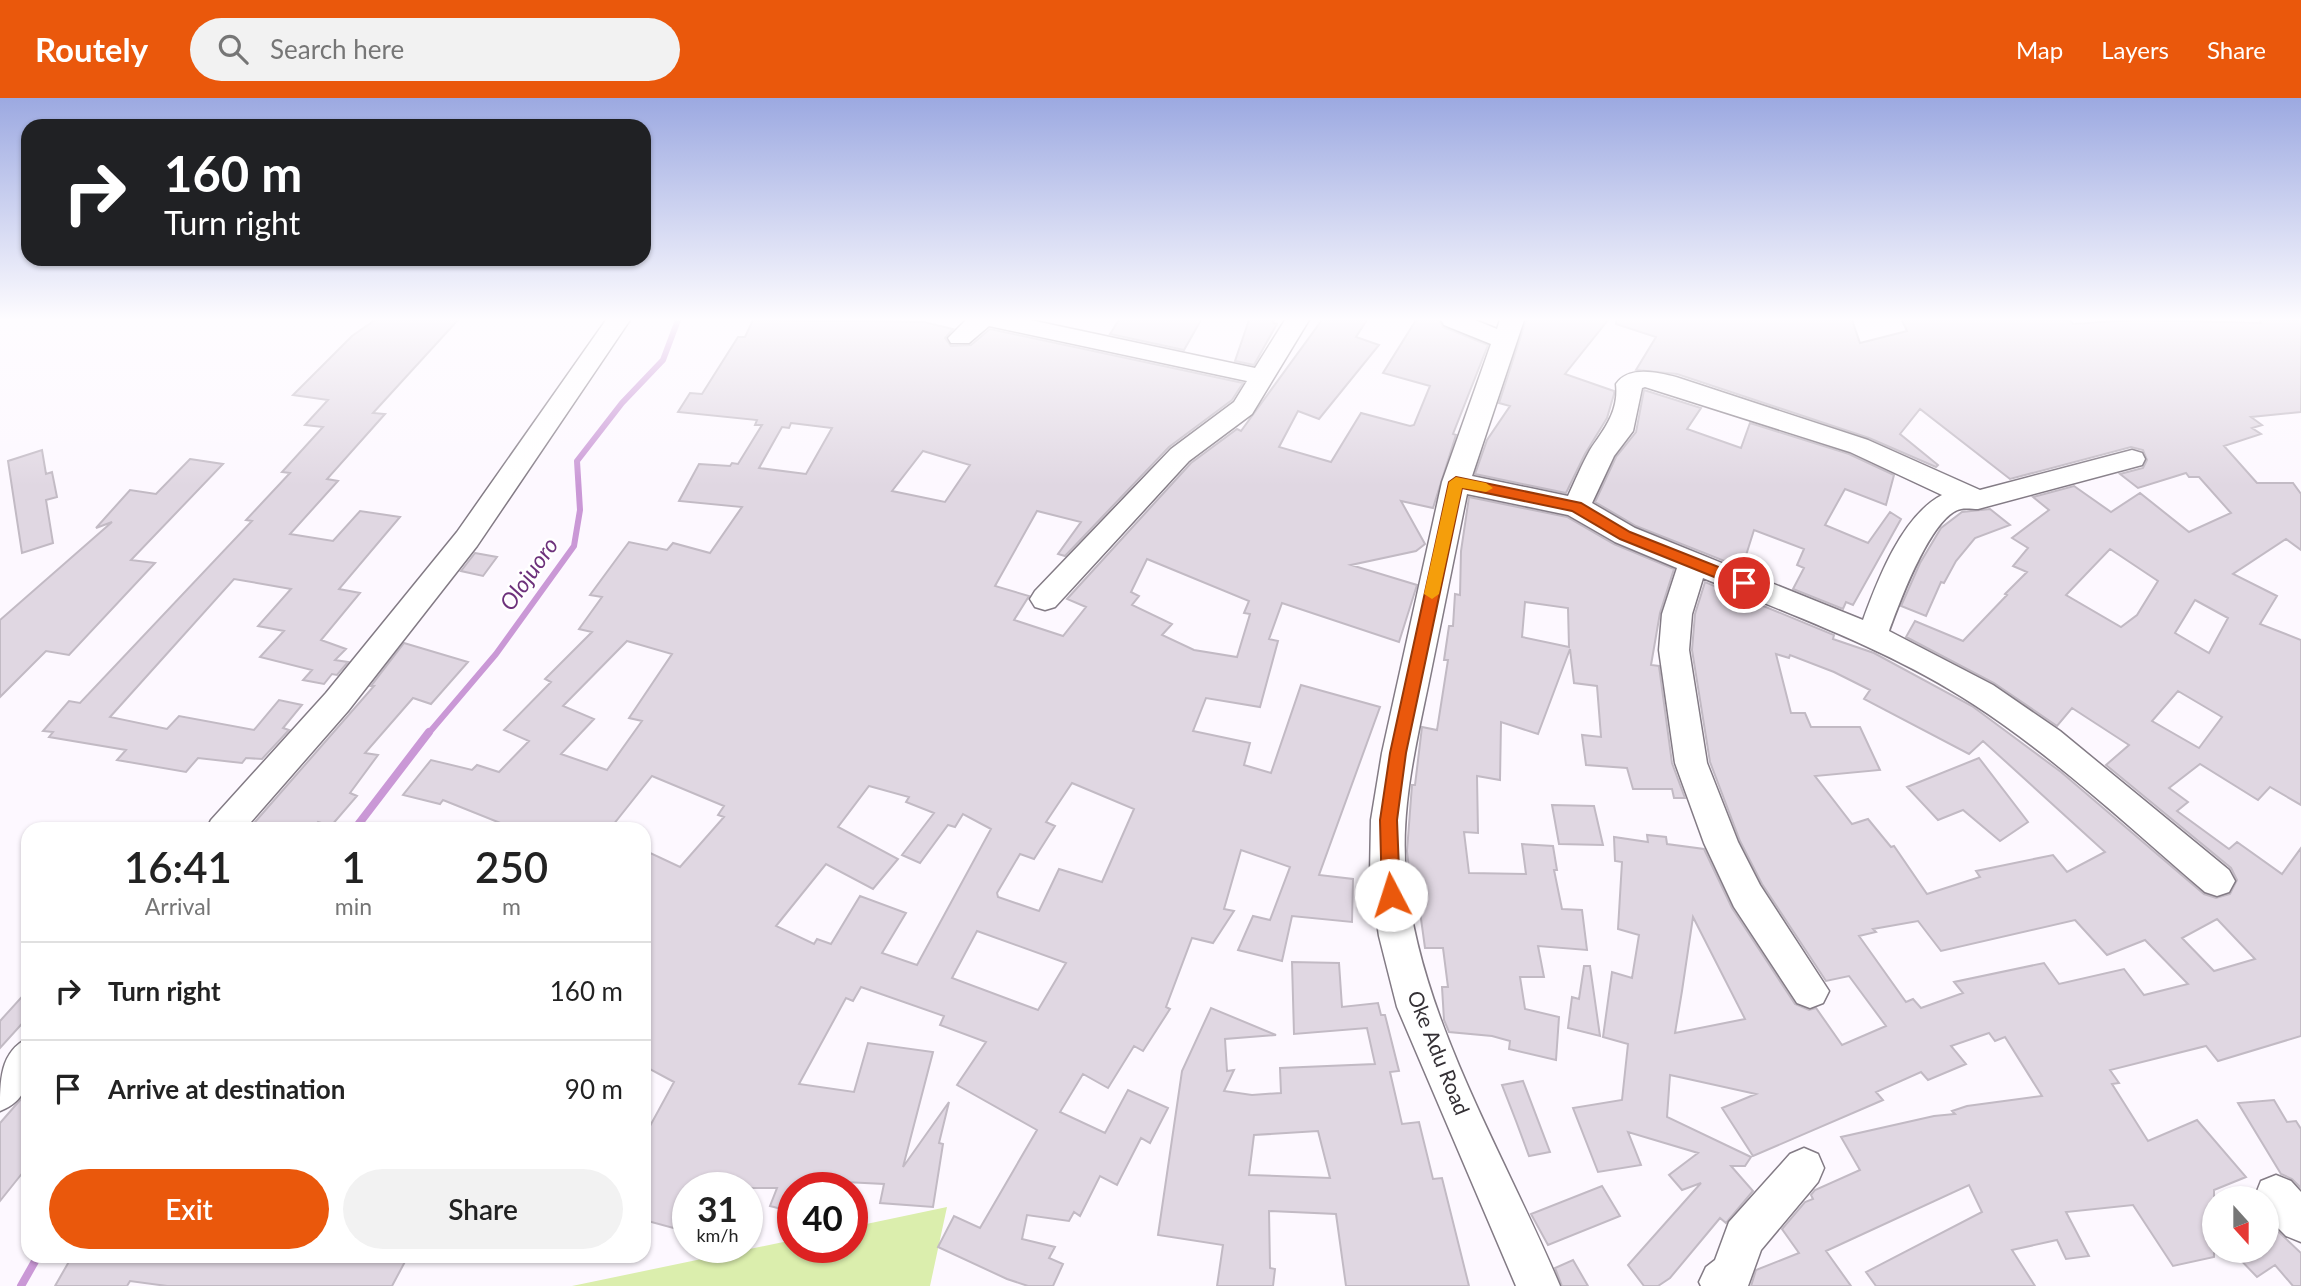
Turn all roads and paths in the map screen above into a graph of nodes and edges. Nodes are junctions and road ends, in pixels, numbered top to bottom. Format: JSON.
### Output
{"nodes":[{"id":1,"x":580,"y":375,"type":"edge"},
{"id":2,"x":1256,"y":375,"type":"edge"},
{"id":3,"x":1493,"y":375,"type":"edge"},
{"id":4,"x":1263,"y":377,"type":"joint"},
{"id":5,"x":2132,"y":458,"type":"dead end"},
{"id":6,"x":1456,"y":482,"type":"junction"},
{"id":7,"x":1978,"y":499,"type":"junction"},
{"id":8,"x":1576,"y":507,"type":"junction"},
{"id":9,"x":1693,"y":562,"type":"junction"},
{"id":10,"x":1045,"y":599,"type":"dead end"},
{"id":11,"x":1872,"y":636,"type":"junction"},
{"id":12,"x":230,"y":822,"type":"edge"},
{"id":13,"x":2217,"y":881,"type":"dead end"},
{"id":14,"x":1810,"y":991,"type":"dead end"},
{"id":15,"x":21,"y":1066,"type":"edge"},
{"id":16,"x":0,"y":1092,"type":"edge"},
{"id":17,"x":1804,"y":1167,"type":"dead end"},
{"id":18,"x":1538,"y":1286,"type":"edge"},
{"id":19,"x":1723,"y":1286,"type":"edge"}],
"edges":[{"from":1,"to":12,"type":"street"},
{"from":2,"to":4,"type":"street"},
{"from":3,"to":6,"type":"street","name":"Oke Adu Road"},
{"from":4,"to":10,"type":"street"},
{"from":5,"to":7,"type":"street"},
{"from":6,"to":8,"type":"street"},
{"from":6,"to":18,"type":"street","name":"Oke Adu Road"},
{"from":7,"to":8,"type":"street"},
{"from":7,"to":11,"type":"street"},
{"from":8,"to":9,"type":"street"},
{"from":9,"to":11,"type":"street"},
{"from":9,"to":14,"type":"street"},
{"from":11,"to":13,"type":"street"},
{"from":15,"to":16,"type":"street"},
{"from":17,"to":19,"type":"street"}]}
